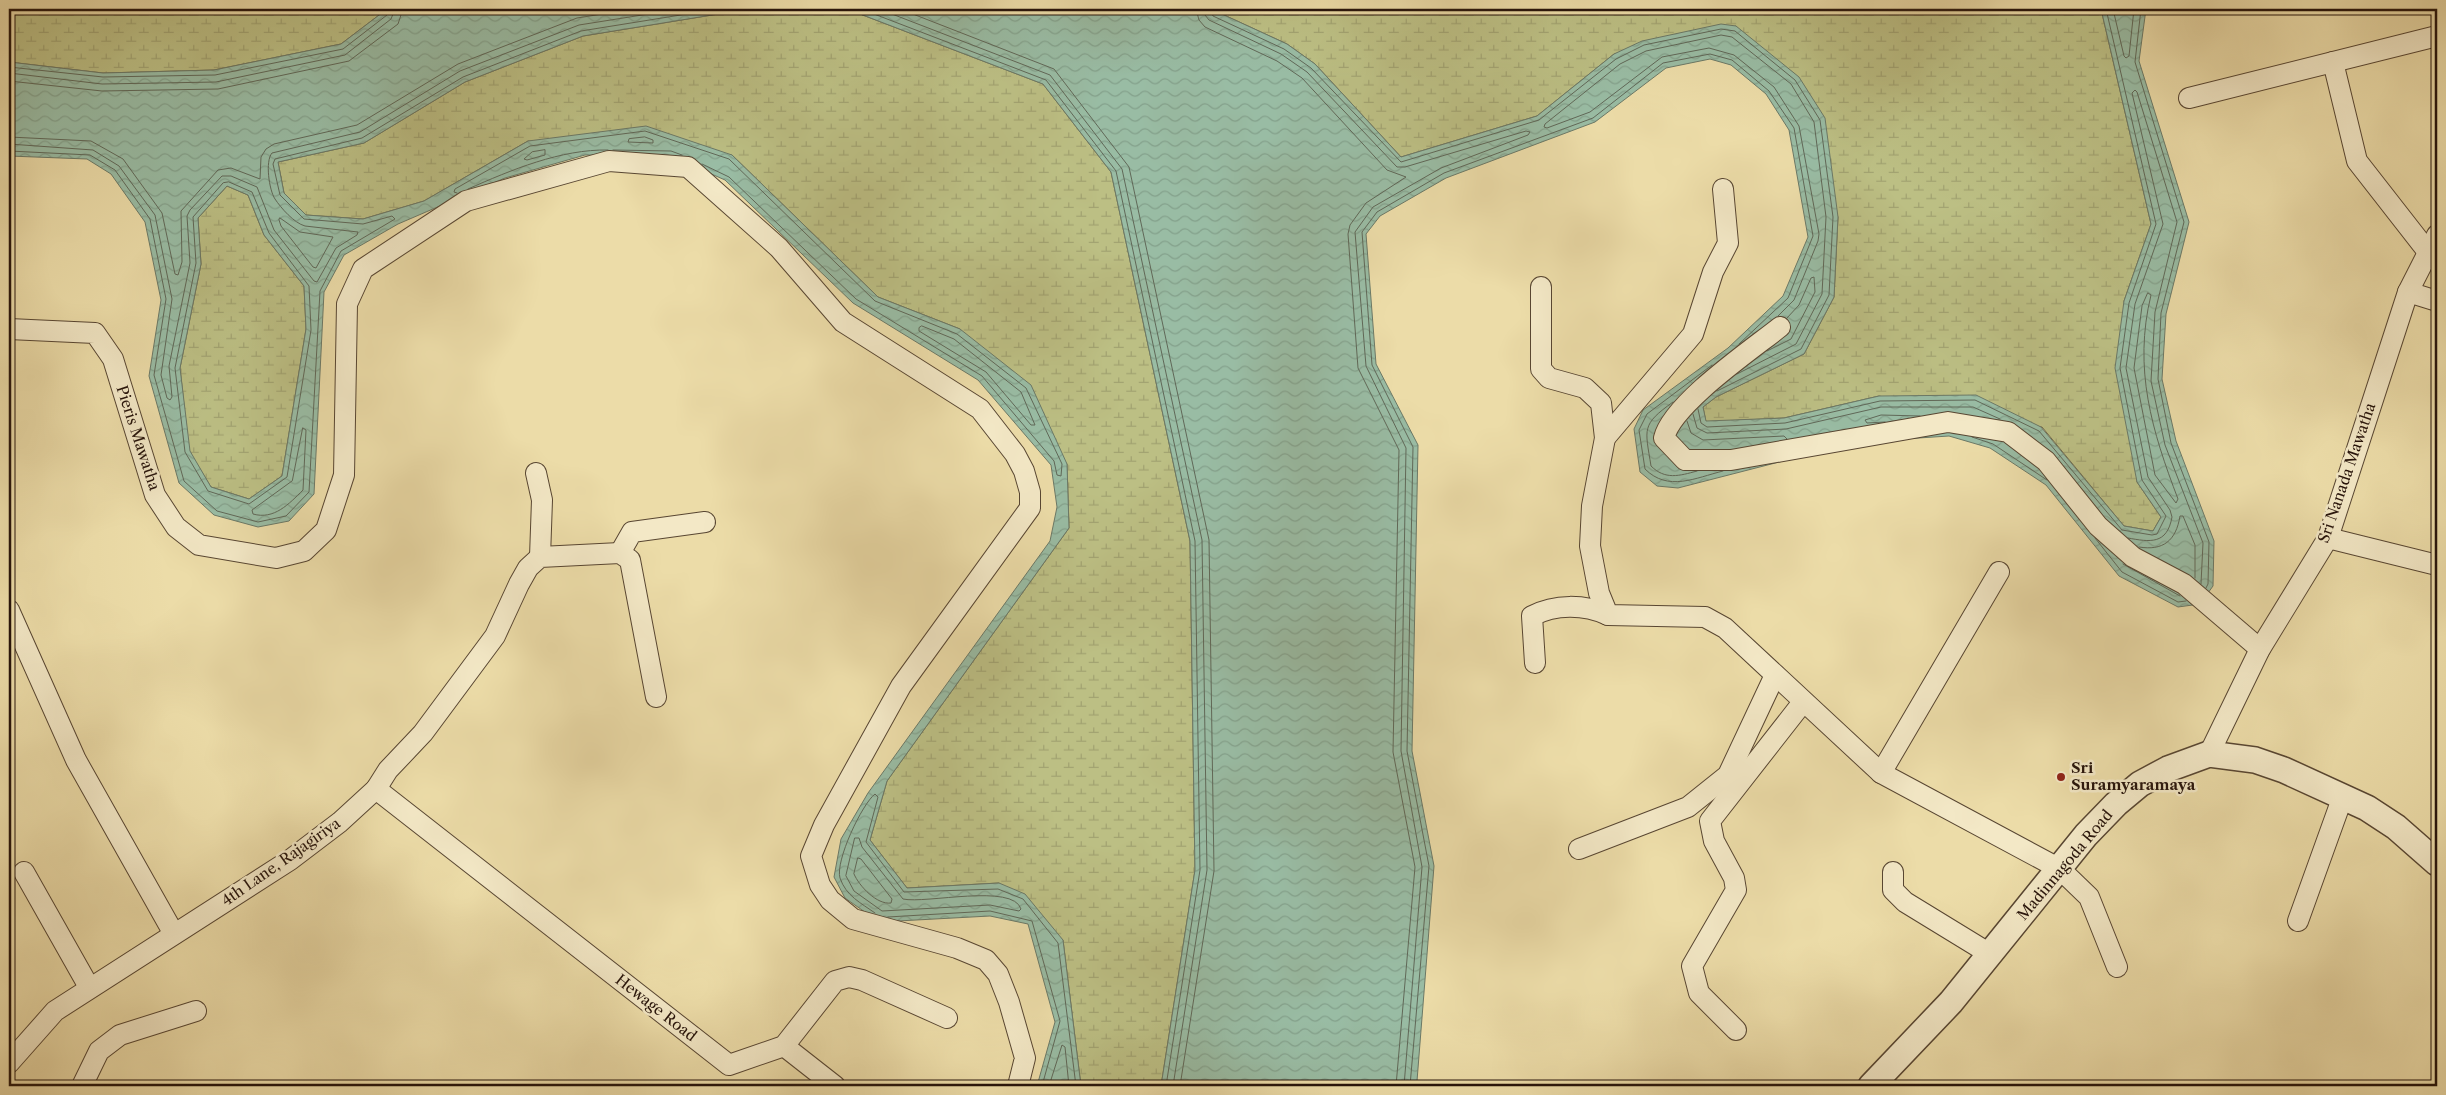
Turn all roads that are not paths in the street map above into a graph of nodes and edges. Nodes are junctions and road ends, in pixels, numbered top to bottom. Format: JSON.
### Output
{"nodes":[{"id":1,"x":2437,"y":36,"type":"edge"},
{"id":2,"x":2333,"y":62,"type":"junction"},
{"id":3,"x":2189,"y":98,"type":"dead end"},
{"id":4,"x":1723,"y":188,"type":"dead end"},
{"id":5,"x":2433,"y":244,"type":"edge"},
{"id":6,"x":1541,"y":287,"type":"dead end"},
{"id":7,"x":2408,"y":292,"type":"junction"},
{"id":8,"x":2437,"y":301,"type":"edge"},
{"id":9,"x":1780,"y":327,"type":"dead end"},
{"id":10,"x":9,"y":329,"type":"edge"},
{"id":11,"x":1605,"y":438,"type":"junction"},
{"id":12,"x":536,"y":473,"type":"dead end"},
{"id":13,"x":705,"y":522,"type":"dead end"},
{"id":14,"x":2328,"y":538,"type":"junction"},
{"id":15,"x":620,"y":553,"type":"junction"},
{"id":16,"x":540,"y":557,"type":"junction"},
{"id":17,"x":2437,"y":565,"type":"edge"},
{"id":18,"x":1999,"y":572,"type":"dead end"},
{"id":19,"x":9,"y":610,"type":"edge"},
{"id":20,"x":1608,"y":615,"type":"junction"},
{"id":21,"x":2260,"y":649,"type":"junction"},
{"id":22,"x":1535,"y":663,"type":"dead end"},
{"id":23,"x":1776,"y":675,"type":"junction"},
{"id":24,"x":656,"y":697,"type":"dead end"},
{"id":25,"x":1803,"y":702,"type":"junction"},
{"id":26,"x":2209,"y":754,"type":"junction"},
{"id":27,"x":1881,"y":773,"type":"junction"},
{"id":28,"x":376,"y":789,"type":"junction"},
{"id":29,"x":2343,"y":796,"type":"junction"},
{"id":30,"x":1579,"y":848,"type":"dead end"},
{"id":31,"x":2437,"y":863,"type":"edge"},
{"id":32,"x":2060,"y":869,"type":"junction"},
{"id":33,"x":24,"y":872,"type":"dead end"},
{"id":34,"x":1893,"y":872,"type":"dead end"},
{"id":35,"x":2298,"y":921,"type":"dead end"},
{"id":36,"x":174,"y":934,"type":"junction"},
{"id":37,"x":1990,"y":954,"type":"junction"},
{"id":38,"x":2117,"y":967,"type":"dead end"},
{"id":39,"x":89,"y":987,"type":"junction"},
{"id":40,"x":196,"y":1010,"type":"dead end"},
{"id":41,"x":947,"y":1018,"type":"dead end"},
{"id":42,"x":1736,"y":1030,"type":"dead end"},
{"id":43,"x":784,"y":1046,"type":"junction"},
{"id":44,"x":9,"y":1064,"type":"edge"},
{"id":45,"x":82,"y":1086,"type":"edge"},
{"id":46,"x":835,"y":1086,"type":"edge"},
{"id":47,"x":1018,"y":1086,"type":"edge"},
{"id":48,"x":1871,"y":1086,"type":"edge"}],
"edges":[{"from":1,"to":2,"type":"street"},
{"from":2,"to":3,"type":"street"},
{"from":2,"to":5,"type":"street"},
{"from":4,"to":11,"type":"street"},
{"from":5,"to":7,"type":"street","name":"Sri Nanada Mawatha"},
{"from":6,"to":11,"type":"street"},
{"from":7,"to":8,"type":"street"},
{"from":7,"to":14,"type":"street","name":"Sri Nanada Mawatha"},
{"from":9,"to":21,"type":"street"},
{"from":10,"to":47,"type":"street","name":"Pieris Mawatha"},
{"from":11,"to":20,"type":"street"},
{"from":12,"to":16,"type":"street"},
{"from":13,"to":15,"type":"street"},
{"from":14,"to":17,"type":"street"},
{"from":14,"to":21,"type":"street","name":"Sri Nanada Mawatha"},
{"from":15,"to":16,"type":"street"},
{"from":15,"to":24,"type":"street"},
{"from":16,"to":28,"type":"street","name":"4th Lane, Rajagiriya"},
{"from":18,"to":27,"type":"street"},
{"from":19,"to":36,"type":"street"},
{"from":20,"to":22,"type":"street"},
{"from":20,"to":23,"type":"street"},
{"from":21,"to":26,"type":"street","name":"Sri Nanada Mawatha"},
{"from":23,"to":25,"type":"street"},
{"from":23,"to":30,"type":"street"},
{"from":25,"to":27,"type":"street"},
{"from":25,"to":42,"type":"street"},
{"from":26,"to":29,"type":"street","name":"Madinnagoda Road"},
{"from":26,"to":32,"type":"street","name":"Madinnagoda Road"},
{"from":27,"to":32,"type":"street"},
{"from":28,"to":36,"type":"street","name":"4th Lane, Rajagiriya"},
{"from":28,"to":43,"type":"street","name":"Hewage Road"},
{"from":29,"to":31,"type":"street","name":"Madinnagoda Road"},
{"from":29,"to":35,"type":"street"},
{"from":32,"to":37,"type":"street","name":"Madinnagoda Road"},
{"from":32,"to":38,"type":"street"},
{"from":33,"to":39,"type":"street"},
{"from":34,"to":37,"type":"street"},
{"from":36,"to":39,"type":"street","name":"4th Lane, Rajagiriya"},
{"from":37,"to":48,"type":"street","name":"Madinnagoda Road"},
{"from":39,"to":44,"type":"street","name":"4th Lane, Rajagiriya"},
{"from":40,"to":45,"type":"street"},
{"from":41,"to":43,"type":"street"},
{"from":43,"to":46,"type":"street"}]}
